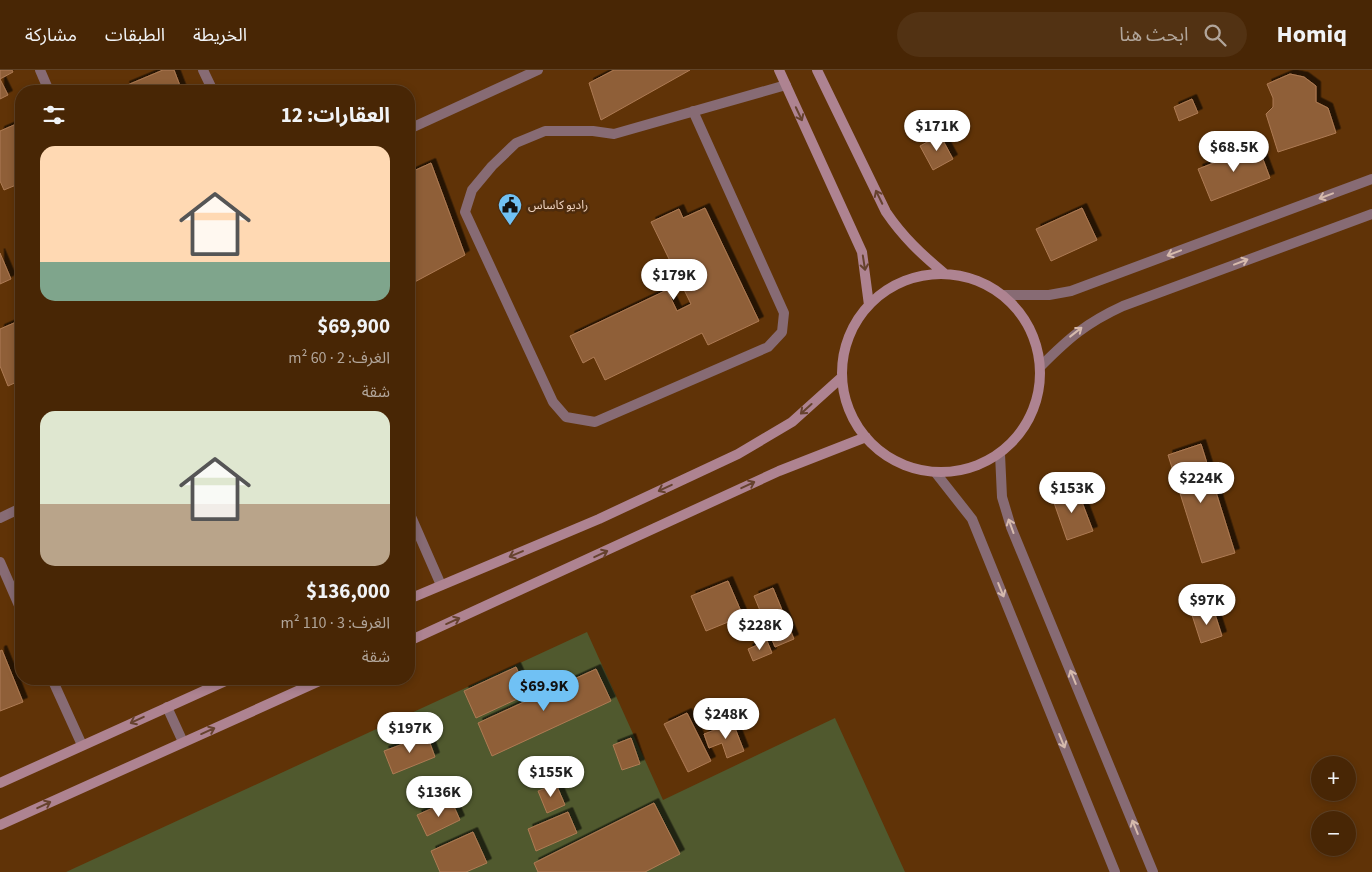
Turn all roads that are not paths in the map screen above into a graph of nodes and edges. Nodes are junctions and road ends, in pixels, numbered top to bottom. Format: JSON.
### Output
{"nodes":[{"id":1,"x":40,"y":70,"type":"edge"},
{"id":2,"x":202,"y":70,"type":"edge"},
{"id":3,"x":538,"y":70,"type":"edge"},
{"id":4,"x":779,"y":70,"type":"edge"},
{"id":5,"x":817,"y":70,"type":"edge"},
{"id":6,"x":46,"y":85,"type":"edge"},
{"id":7,"x":210,"y":85,"type":"edge"},
{"id":8,"x":786,"y":85,"type":"junction"},
{"id":9,"x":693,"y":111,"type":"junction"},
{"id":10,"x":415,"y":126,"type":"edge"},
{"id":11,"x":1372,"y":179,"type":"edge"},
{"id":12,"x":1372,"y":214,"type":"edge"},
{"id":13,"x":944,"y":273,"type":"junction"},
{"id":14,"x":1004,"y":295,"type":"junction"},
{"id":15,"x":869,"y":305,"type":"junction"},
{"id":16,"x":1041,"y":366,"type":"junction"},
{"id":17,"x":842,"y":376,"type":"junction"},
{"id":18,"x":866,"y":438,"type":"junction"},
{"id":19,"x":1000,"y":454,"type":"junction"},
{"id":20,"x":935,"y":472,"type":"junction"},
{"id":21,"x":15,"y":511,"type":"edge"},
{"id":22,"x":0,"y":518,"type":"edge"},
{"id":23,"x":415,"y":525,"type":"edge"},
{"id":24,"x":0,"y":562,"type":"edge"},
{"id":25,"x":442,"y":584,"type":"junction"},
{"id":26,"x":15,"y":596,"type":"edge"},
{"id":27,"x":415,"y":596,"type":"edge"},
{"id":28,"x":415,"y":638,"type":"edge"},
{"id":29,"x":55,"y":685,"type":"edge"},
{"id":30,"x":216,"y":685,"type":"edge"},
{"id":31,"x":311,"y":685,"type":"edge"},
{"id":32,"x":167,"y":707,"type":"junction"},
{"id":33,"x":183,"y":742,"type":"junction"},
{"id":34,"x":82,"y":745,"type":"junction"},
{"id":35,"x":0,"y":783,"type":"edge"},
{"id":36,"x":0,"y":825,"type":"edge"},
{"id":37,"x":1115,"y":872,"type":"edge"},
{"id":38,"x":1153,"y":872,"type":"edge"}],
"edges":[{"from":1,"to":6,"type":"street"},
{"from":2,"to":7,"type":"street"},
{"from":3,"to":10,"type":"street"},
{"from":4,"to":8,"type":"street"},
{"from":13,"to":5,"type":"street","one_way":true},
{"from":8,"to":9,"type":"street"},
{"from":8,"to":15,"type":"street","one_way":true},
{"from":9,"to":9,"type":"street"},
{"from":11,"to":14,"type":"street","one_way":true},
{"from":16,"to":12,"type":"street","one_way":true},
{"from":13,"to":14,"type":"street"},
{"from":13,"to":15,"type":"street"},
{"from":14,"to":16,"type":"street"},
{"from":15,"to":17,"type":"street"},
{"from":16,"to":19,"type":"street"},
{"from":17,"to":18,"type":"street"},
{"from":17,"to":25,"type":"street","one_way":true},
{"from":18,"to":20,"type":"street"},
{"from":28,"to":18,"type":"street","one_way":true},
{"from":19,"to":20,"type":"street"},
{"from":38,"to":19,"type":"street","one_way":true},
{"from":20,"to":37,"type":"street","one_way":true},
{"from":21,"to":22,"type":"street"},
{"from":23,"to":25,"type":"street"},
{"from":24,"to":26,"type":"street"},
{"from":25,"to":27,"type":"street"},
{"from":29,"to":34,"type":"street"},
{"from":30,"to":32,"type":"street"},
{"from":33,"to":31,"type":"street","one_way":true},
{"from":32,"to":33,"type":"street"},
{"from":32,"to":34,"type":"street","one_way":true},
{"from":36,"to":33,"type":"street","one_way":true},
{"from":34,"to":35,"type":"street"}]}
